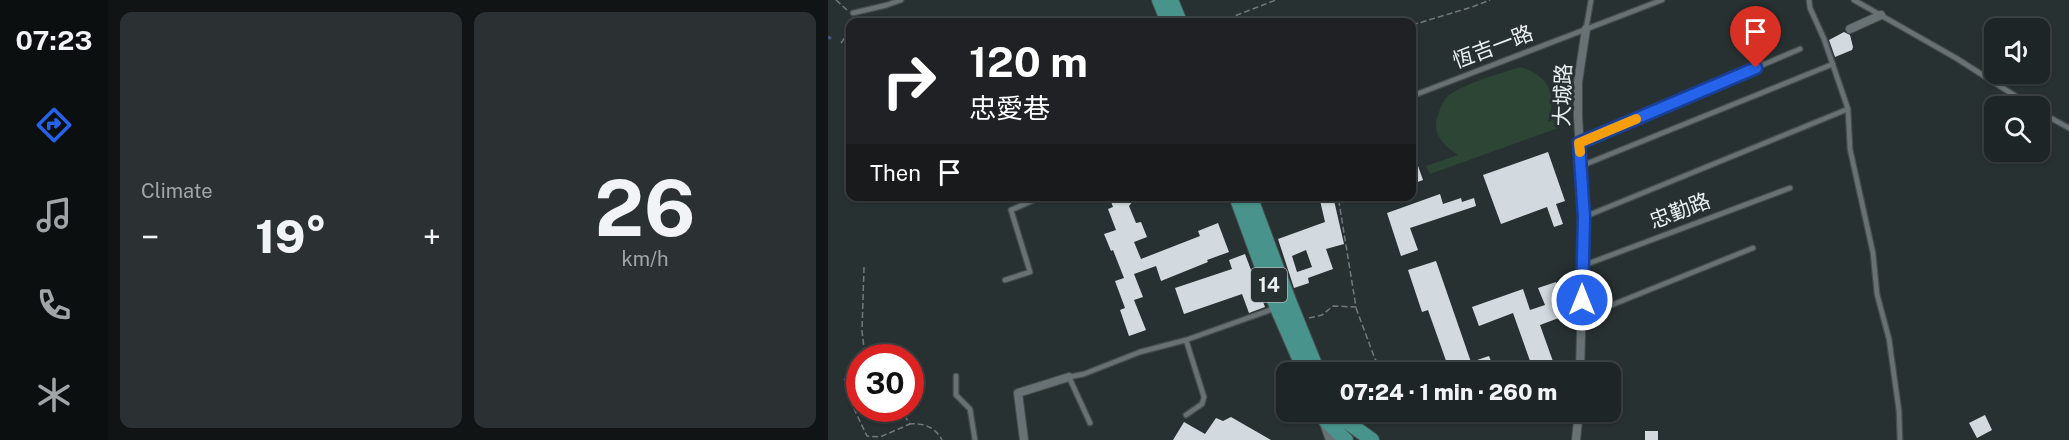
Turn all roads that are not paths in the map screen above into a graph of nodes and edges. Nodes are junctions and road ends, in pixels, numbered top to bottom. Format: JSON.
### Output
{"nodes":[{"id":1,"x":901,"y":0,"type":"edge"},
{"id":2,"x":1591,"y":0,"type":"edge"},
{"id":3,"x":1662,"y":0,"type":"edge"},
{"id":4,"x":1809,"y":0,"type":"edge"},
{"id":5,"x":1854,"y":0,"type":"edge"},
{"id":6,"x":1168,"y":1,"type":"edge"},
{"id":7,"x":853,"y":13,"type":"dead end"},
{"id":8,"x":1881,"y":15,"type":"junction"},
{"id":9,"x":1168,"y":18,"type":"edge"},
{"id":10,"x":1178,"y":18,"type":"edge"},
{"id":11,"x":1586,"y":29,"type":"junction"},
{"id":12,"x":1850,"y":29,"type":"dead end"},
{"id":13,"x":1800,"y":49,"type":"dead end"},
{"id":14,"x":1833,"y":64,"type":"junction"},
{"id":15,"x":1416,"y":94,"type":"edge"},
{"id":16,"x":2015,"y":96,"type":"edge"},
{"id":17,"x":1848,"y":109,"type":"junction"},
{"id":18,"x":2050,"y":118,"type":"edge"},
{"id":19,"x":2069,"y":128,"type":"edge"},
{"id":20,"x":1579,"y":143,"type":"junction"},
{"id":21,"x":1581,"y":166,"type":"junction"},
{"id":22,"x":1790,"y":188,"type":"dead end"},
{"id":23,"x":1032,"y":201,"type":"edge"},
{"id":24,"x":1238,"y":201,"type":"edge"},
{"id":25,"x":1252,"y":201,"type":"edge"},
{"id":26,"x":1584,"y":217,"type":"junction"},
{"id":27,"x":1753,"y":248,"type":"dead end"},
{"id":28,"x":1582,"y":266,"type":"junction"},
{"id":29,"x":1005,"y":280,"type":"dead end"},
{"id":30,"x":1283,"y":305,"type":"junction"},
{"id":31,"x":1582,"y":317,"type":"junction"},
{"id":32,"x":1186,"y":340,"type":"junction"},
{"id":33,"x":1302,"y":362,"type":"edge"},
{"id":34,"x":1314,"y":362,"type":"edge"},
{"id":35,"x":1580,"y":362,"type":"edge"},
{"id":36,"x":956,"y":376,"type":"dead end"},
{"id":37,"x":1069,"y":377,"type":"junction"},
{"id":38,"x":1186,"y":414,"type":"dead end"},
{"id":39,"x":1330,"y":422,"type":"edge"},
{"id":40,"x":1334,"y":422,"type":"edge"},
{"id":41,"x":1342,"y":422,"type":"edge"},
{"id":42,"x":1578,"y":422,"type":"edge"},
{"id":43,"x":1090,"y":423,"type":"dead end"},
{"id":44,"x":975,"y":440,"type":"edge"},
{"id":45,"x":1024,"y":440,"type":"edge"},
{"id":46,"x":1332,"y":440,"type":"edge"},
{"id":47,"x":1345,"y":440,"type":"edge"},
{"id":48,"x":1372,"y":440,"type":"edge"},
{"id":49,"x":1576,"y":440,"type":"edge"},
{"id":50,"x":1900,"y":440,"type":"edge"}],
"edges":[{"from":1,"to":7,"type":"lane"},
{"from":2,"to":11,"type":"lane","name":"大城路"},
{"from":3,"to":11,"type":"lane","name":"恆吉一路"},
{"from":4,"to":14,"type":"lane"},
{"from":5,"to":8,"type":"lane"},
{"from":6,"to":9,"type":"main road"},
{"from":6,"to":10,"type":"main road"},
{"from":8,"to":12,"type":"street"},
{"from":8,"to":16,"type":"lane"},
{"from":11,"to":15,"type":"lane","name":"恆吉一路"},
{"from":11,"to":20,"type":"street","name":"大城路"},
{"from":13,"to":20,"type":"lane"},
{"from":14,"to":17,"type":"lane"},
{"from":14,"to":21,"type":"lane"},
{"from":17,"to":26,"type":"lane"},
{"from":17,"to":50,"type":"lane"},
{"from":18,"to":19,"type":"lane"},
{"from":20,"to":21,"type":"street","name":"大城路"},
{"from":21,"to":26,"type":"street","name":"大城路"},
{"from":22,"to":28,"type":"lane","name":"忠勤路"},
{"from":23,"to":29,"type":"lane"},
{"from":24,"to":30,"type":"main road","number":"14"},
{"from":25,"to":30,"type":"main road","number":"14"},
{"from":26,"to":28,"type":"street","name":"大城路"},
{"from":27,"to":31,"type":"lane"},
{"from":28,"to":31,"type":"street","name":"大城路"},
{"from":30,"to":32,"type":"lane"},
{"from":30,"to":33,"type":"main road","number":"14"},
{"from":30,"to":34,"type":"main road","number":"14"},
{"from":31,"to":35,"type":"street","name":"大城路"},
{"from":32,"to":37,"type":"lane"},
{"from":32,"to":38,"type":"lane"},
{"from":36,"to":44,"type":"lane"},
{"from":37,"to":43,"type":"lane"},
{"from":37,"to":45,"type":"street"},
{"from":39,"to":46,"type":"street"},
{"from":40,"to":47,"type":"main road"},
{"from":41,"to":48,"type":"main road"},
{"from":42,"to":49,"type":"street"}]}
